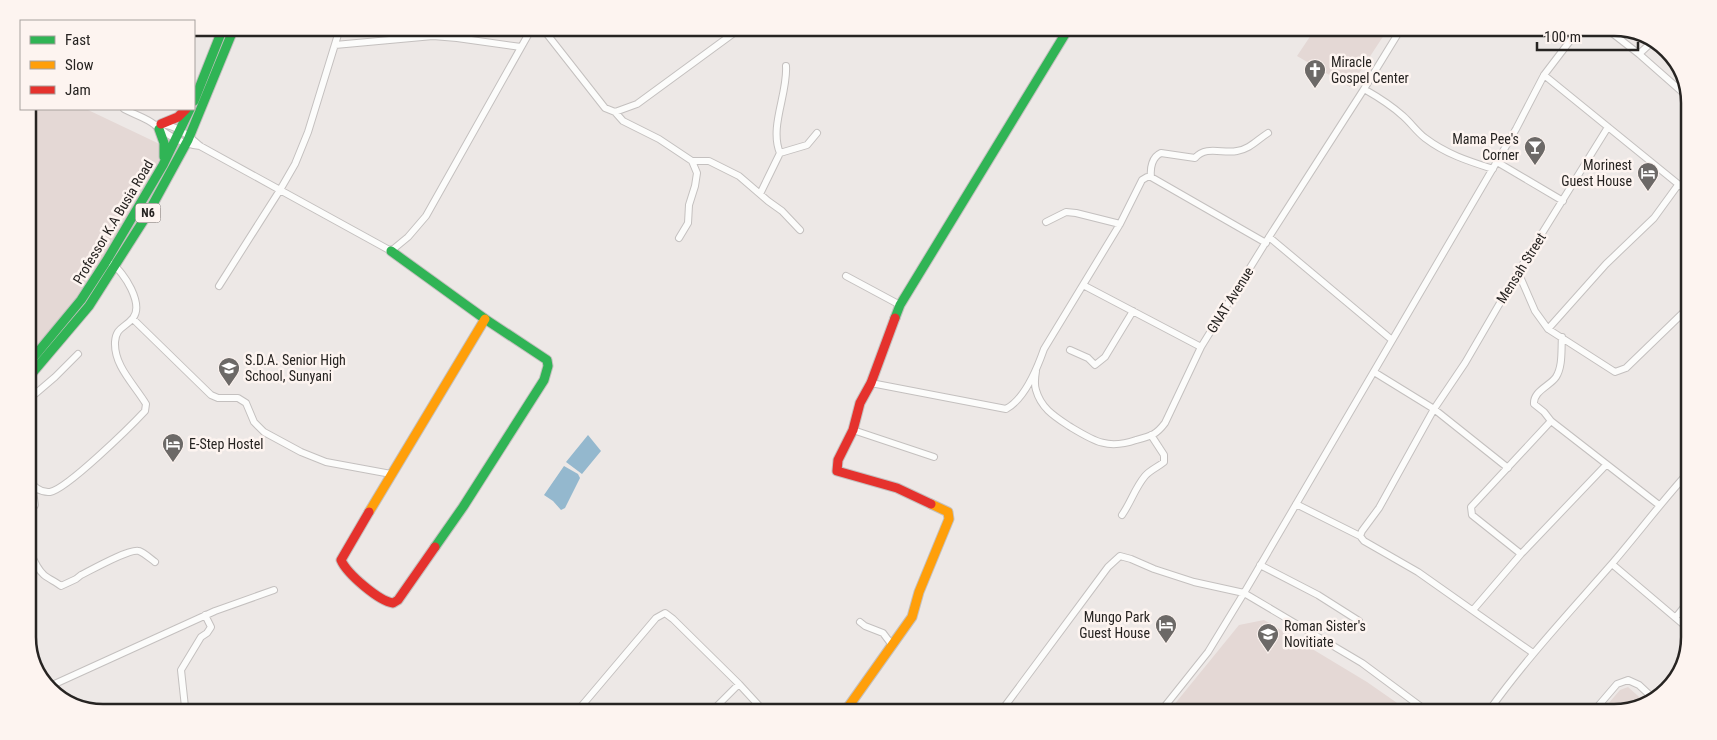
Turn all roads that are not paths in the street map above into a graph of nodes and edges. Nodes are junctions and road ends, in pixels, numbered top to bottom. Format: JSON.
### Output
{"nodes":[{"id":1,"x":220,"y":36,"type":"edge"},
{"id":2,"x":231,"y":36,"type":"edge"},
{"id":3,"x":338,"y":36,"type":"edge"},
{"id":4,"x":527,"y":36,"type":"edge"},
{"id":5,"x":548,"y":36,"type":"edge"},
{"id":6,"x":730,"y":36,"type":"edge"},
{"id":7,"x":1064,"y":36,"type":"edge"},
{"id":8,"x":1397,"y":36,"type":"edge"},
{"id":9,"x":1574,"y":36,"type":"edge"},
{"id":10,"x":1616,"y":36,"type":"edge"},
{"id":11,"x":335,"y":44,"type":"junction"},
{"id":12,"x":1648,"y":46,"type":"edge"},
{"id":13,"x":521,"y":47,"type":"junction"},
{"id":14,"x":1639,"y":54,"type":"junction"},
{"id":15,"x":786,"y":66,"type":"dead end"},
{"id":16,"x":1544,"y":75,"type":"junction"},
{"id":17,"x":1364,"y":89,"type":"junction"},
{"id":18,"x":1679,"y":89,"type":"edge"},
{"id":19,"x":195,"y":98,"type":"edge"},
{"id":20,"x":126,"y":110,"type":"edge"},
{"id":21,"x":188,"y":110,"type":"edge"},
{"id":22,"x":188,"y":110,"type":"edge"},
{"id":23,"x":615,"y":112,"type":"junction"},
{"id":24,"x":158,"y":126,"type":"junction"},
{"id":25,"x":1608,"y":127,"type":"junction"},
{"id":26,"x":179,"y":129,"type":"junction"},
{"id":27,"x":817,"y":133,"type":"dead end"},
{"id":28,"x":1268,"y":133,"type":"dead end"},
{"id":29,"x":175,"y":138,"type":"junction"},
{"id":30,"x":187,"y":140,"type":"junction"},
{"id":31,"x":780,"y":153,"type":"junction"},
{"id":32,"x":692,"y":161,"type":"junction"},
{"id":33,"x":1497,"y":162,"type":"junction"},
{"id":34,"x":163,"y":165,"type":"junction"},
{"id":35,"x":1493,"y":169,"type":"junction"},
{"id":36,"x":1151,"y":177,"type":"junction"},
{"id":37,"x":1678,"y":185,"type":"junction"},
{"id":38,"x":1681,"y":187,"type":"edge"},
{"id":39,"x":280,"y":190,"type":"junction"},
{"id":40,"x":760,"y":194,"type":"junction"},
{"id":41,"x":1563,"y":201,"type":"junction"},
{"id":42,"x":1046,"y":222,"type":"dead end"},
{"id":43,"x":1120,"y":224,"type":"junction"},
{"id":44,"x":800,"y":230,"type":"dead end"},
{"id":45,"x":680,"y":238,"type":"dead end"},
{"id":46,"x":1267,"y":240,"type":"junction"},
{"id":47,"x":391,"y":251,"type":"junction"},
{"id":48,"x":107,"y":260,"type":"junction"},
{"id":49,"x":115,"y":266,"type":"junction"},
{"id":50,"x":1518,"y":272,"type":"junction"},
{"id":51,"x":98,"y":274,"type":"junction"},
{"id":52,"x":846,"y":276,"type":"dead end"},
{"id":53,"x":107,"y":279,"type":"junction"},
{"id":54,"x":1083,"y":285,"type":"junction"},
{"id":55,"x":219,"y":286,"type":"dead end"},
{"id":56,"x":900,"y":305,"type":"junction"},
{"id":57,"x":1133,"y":311,"type":"junction"},
{"id":58,"x":1681,"y":315,"type":"edge"},
{"id":59,"x":133,"y":319,"type":"junction"},
{"id":60,"x":485,"y":319,"type":"junction"},
{"id":61,"x":1548,"y":329,"type":"junction"},
{"id":62,"x":1562,"y":337,"type":"junction"},
{"id":63,"x":1392,"y":340,"type":"junction"},
{"id":64,"x":1201,"y":347,"type":"junction"},
{"id":65,"x":1070,"y":350,"type":"dead end"},
{"id":66,"x":36,"y":354,"type":"edge"},
{"id":67,"x":78,"y":354,"type":"dead end"},
{"id":68,"x":36,"y":369,"type":"edge"},
{"id":69,"x":1036,"y":371,"type":"junction"},
{"id":70,"x":1374,"y":372,"type":"junction"},
{"id":71,"x":871,"y":383,"type":"junction"},
{"id":72,"x":36,"y":393,"type":"edge"},
{"id":73,"x":1434,"y":409,"type":"junction"},
{"id":74,"x":1551,"y":421,"type":"junction"},
{"id":75,"x":853,"y":430,"type":"junction"},
{"id":76,"x":1151,"y":436,"type":"junction"},
{"id":77,"x":934,"y":457,"type":"dead end"},
{"id":78,"x":1606,"y":465,"type":"junction"},
{"id":79,"x":1508,"y":468,"type":"junction"},
{"id":80,"x":391,"y":474,"type":"junction"},
{"id":81,"x":1681,"y":481,"type":"edge"},
{"id":82,"x":36,"y":487,"type":"edge"},
{"id":83,"x":1296,"y":504,"type":"junction"},
{"id":84,"x":1659,"y":505,"type":"junction"},
{"id":85,"x":1122,"y":514,"type":"dead end"},
{"id":86,"x":1360,"y":536,"type":"junction"},
{"id":87,"x":1520,"y":554,"type":"junction"},
{"id":88,"x":155,"y":562,"type":"dead end"},
{"id":89,"x":36,"y":563,"type":"edge"},
{"id":90,"x":1612,"y":564,"type":"junction"},
{"id":91,"x":1260,"y":565,"type":"junction"},
{"id":92,"x":274,"y":590,"type":"dead end"},
{"id":93,"x":1244,"y":593,"type":"junction"},
{"id":94,"x":1473,"y":610,"type":"junction"},
{"id":95,"x":1681,"y":611,"type":"edge"},
{"id":96,"x":205,"y":616,"type":"junction"},
{"id":97,"x":1676,"y":617,"type":"junction"},
{"id":98,"x":1359,"y":621,"type":"dead end"},
{"id":99,"x":860,"y":622,"type":"dead end"},
{"id":100,"x":1681,"y":622,"type":"edge"},
{"id":101,"x":892,"y":645,"type":"junction"},
{"id":102,"x":1533,"y":652,"type":"junction"},
{"id":103,"x":56,"y":684,"type":"edge"},
{"id":104,"x":739,"y":684,"type":"junction"},
{"id":105,"x":1649,"y":694,"type":"edge"},
{"id":106,"x":185,"y":704,"type":"edge"},
{"id":107,"x":583,"y":704,"type":"edge"},
{"id":108,"x":719,"y":704,"type":"edge"},
{"id":109,"x":757,"y":704,"type":"edge"},
{"id":110,"x":850,"y":704,"type":"edge"},
{"id":111,"x":1006,"y":704,"type":"edge"},
{"id":112,"x":1167,"y":704,"type":"edge"},
{"id":113,"x":1417,"y":704,"type":"edge"},
{"id":114,"x":1494,"y":704,"type":"edge"},
{"id":115,"x":1600,"y":704,"type":"edge"}],
"edges":[{"from":1,"to":19,"type":"street"},
{"from":2,"to":30,"type":"street","name":"Professor K.A Busia Road","number":"N6"},
{"from":3,"to":11,"type":"street"},
{"from":4,"to":13,"type":"street"},
{"from":5,"to":23,"type":"street"},
{"from":6,"to":23,"type":"street"},
{"from":7,"to":56,"type":"street"},
{"from":8,"to":17,"type":"street","name":"GNAT Avenue"},
{"from":9,"to":16,"type":"street"},
{"from":10,"to":14,"type":"street"},
{"from":11,"to":13,"type":"street"},
{"from":11,"to":39,"type":"street"},
{"from":12,"to":14,"type":"street"},
{"from":13,"to":47,"type":"street"},
{"from":14,"to":18,"type":"street"},
{"from":15,"to":31,"type":"street"},
{"from":16,"to":25,"type":"street"},
{"from":16,"to":33,"type":"street"},
{"from":17,"to":35,"type":"street"},
{"from":17,"to":46,"type":"street","name":"GNAT Avenue"},
{"from":20,"to":24,"type":"street"},
{"from":21,"to":24,"type":"street"},
{"from":22,"to":26,"type":"street","name":"Professor K.A Busia Road","number":"N6"},
{"from":23,"to":32,"type":"street"},
{"from":24,"to":26,"type":"street"},
{"from":24,"to":29,"type":"street"},
{"from":24,"to":34,"type":"street"},
{"from":25,"to":37,"type":"street"},
{"from":25,"to":41,"type":"street","name":"Mensah Street"},
{"from":26,"to":29,"type":"street","name":"Professor K.A Busia Road","number":"N6"},
{"from":26,"to":30,"type":"street"},
{"from":27,"to":31,"type":"street"},
{"from":28,"to":36,"type":"street"},
{"from":29,"to":30,"type":"street"},
{"from":29,"to":34,"type":"street","name":"Professor K.A Busia Road","number":"N6"},
{"from":30,"to":39,"type":"street"},
{"from":30,"to":49,"type":"street","name":"Professor K.A Busia Road","number":"N6"},
{"from":31,"to":40,"type":"street"},
{"from":32,"to":40,"type":"street"},
{"from":32,"to":45,"type":"street"},
{"from":33,"to":35,"type":"street"},
{"from":33,"to":41,"type":"street"},
{"from":34,"to":48,"type":"street","name":"Professor K.A Busia Road","number":"N6"},
{"from":35,"to":63,"type":"street"},
{"from":36,"to":43,"type":"street"},
{"from":36,"to":46,"type":"street"},
{"from":37,"to":38,"type":"street"},
{"from":37,"to":61,"type":"street"},
{"from":39,"to":47,"type":"street"},
{"from":39,"to":55,"type":"street"},
{"from":40,"to":44,"type":"street"},
{"from":41,"to":50,"type":"street","name":"Mensah Street"},
{"from":42,"to":43,"type":"street"},
{"from":43,"to":54,"type":"street"},
{"from":46,"to":63,"type":"street"},
{"from":46,"to":64,"type":"street","name":"GNAT Avenue"},
{"from":47,"to":60,"type":"street"},
{"from":48,"to":49,"type":"street"},
{"from":48,"to":51,"type":"street","name":"Professor K.A Busia Road","number":"N6"},
{"from":49,"to":53,"type":"street","name":"Professor K.A Busia Road","number":"N6"},
{"from":49,"to":59,"type":"street"},
{"from":50,"to":61,"type":"street"},
{"from":50,"to":73,"type":"street","name":"Mensah Street"},
{"from":51,"to":53,"type":"street"},
{"from":51,"to":66,"type":"street","name":"Professor K.A Busia Road","number":"N6"},
{"from":52,"to":56,"type":"street"},
{"from":53,"to":68,"type":"street","name":"Professor K.A Busia Road","number":"N6"},
{"from":54,"to":57,"type":"street"},
{"from":54,"to":69,"type":"street"},
{"from":56,"to":71,"type":"street"},
{"from":57,"to":64,"type":"street"},
{"from":57,"to":65,"type":"street"},
{"from":58,"to":62,"type":"street"},
{"from":59,"to":80,"type":"street"},
{"from":59,"to":82,"type":"street"},
{"from":60,"to":80,"type":"street"},
{"from":60,"to":80,"type":"street"},
{"from":61,"to":62,"type":"street"},
{"from":62,"to":74,"type":"street"},
{"from":63,"to":70,"type":"street"},
{"from":64,"to":76,"type":"street","name":"GNAT Avenue"},
{"from":67,"to":72,"type":"street"},
{"from":69,"to":71,"type":"street"},
{"from":69,"to":76,"type":"street"},
{"from":70,"to":73,"type":"street"},
{"from":70,"to":83,"type":"street"},
{"from":71,"to":75,"type":"street"},
{"from":73,"to":79,"type":"street"},
{"from":73,"to":86,"type":"street","name":"Mensah Street"},
{"from":74,"to":78,"type":"street"},
{"from":74,"to":79,"type":"street"},
{"from":75,"to":77,"type":"street"},
{"from":75,"to":101,"type":"street"},
{"from":76,"to":85,"type":"street"},
{"from":78,"to":84,"type":"street"},
{"from":78,"to":87,"type":"street"},
{"from":79,"to":87,"type":"street"},
{"from":81,"to":84,"type":"street"},
{"from":83,"to":86,"type":"street"},
{"from":83,"to":91,"type":"street"},
{"from":84,"to":90,"type":"street"},
{"from":86,"to":94,"type":"street"},
{"from":87,"to":94,"type":"street"},
{"from":88,"to":89,"type":"street"},
{"from":90,"to":97,"type":"street"},
{"from":90,"to":102,"type":"street"},
{"from":91,"to":93,"type":"street"},
{"from":91,"to":98,"type":"street"},
{"from":92,"to":96,"type":"street"},
{"from":93,"to":111,"type":"street"},
{"from":93,"to":112,"type":"street"},
{"from":93,"to":113,"type":"street"},
{"from":94,"to":102,"type":"street"},
{"from":95,"to":97,"type":"street"},
{"from":96,"to":103,"type":"street"},
{"from":96,"to":106,"type":"street"},
{"from":97,"to":100,"type":"street"},
{"from":99,"to":101,"type":"street"},
{"from":101,"to":110,"type":"street"},
{"from":102,"to":114,"type":"street"},
{"from":104,"to":107,"type":"street"},
{"from":104,"to":108,"type":"street"},
{"from":104,"to":109,"type":"street"},
{"from":105,"to":115,"type":"street"}]}
